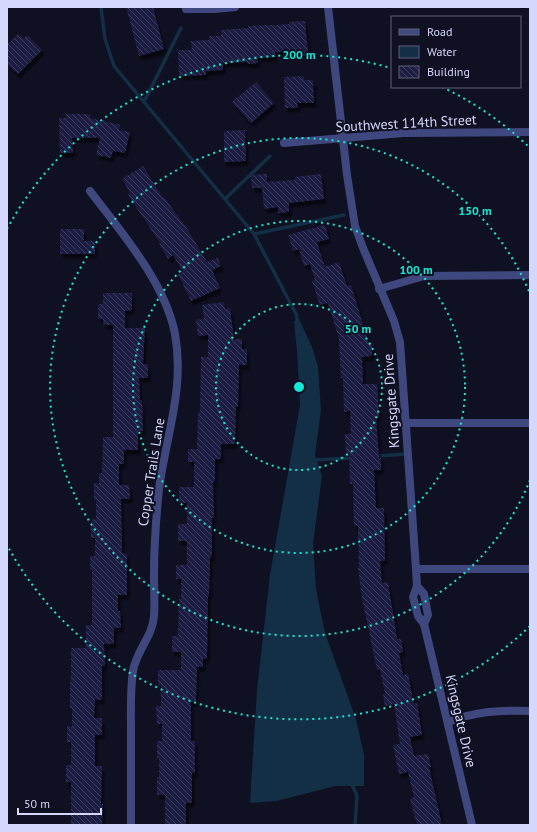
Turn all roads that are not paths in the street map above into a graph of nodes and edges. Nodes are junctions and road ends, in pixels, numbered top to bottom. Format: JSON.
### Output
{"nodes":[{"id":1,"x":235,"y":7,"type":"edge"},
{"id":2,"x":328,"y":7,"type":"edge"},
{"id":3,"x":186,"y":8,"type":"edge"},
{"id":4,"x":530,"y":132,"type":"edge"},
{"id":5,"x":343,"y":138,"type":"junction"},
{"id":6,"x":284,"y":143,"type":"dead end"},
{"id":7,"x":90,"y":191,"type":"dead end"},
{"id":8,"x":530,"y":275,"type":"edge"},
{"id":9,"x":379,"y":289,"type":"junction"},
{"id":10,"x":406,"y":423,"type":"junction"},
{"id":11,"x":530,"y":423,"type":"edge"},
{"id":12,"x":416,"y":569,"type":"junction"},
{"id":13,"x":530,"y":569,"type":"edge"},
{"id":14,"x":530,"y":711,"type":"edge"},
{"id":15,"x":448,"y":722,"type":"junction"},
{"id":16,"x":131,"y":825,"type":"edge"},
{"id":17,"x":472,"y":825,"type":"edge"}],
"edges":[{"from":1,"to":3,"type":"street"},
{"from":2,"to":5,"type":"street","name":"Kingsgate Drive"},
{"from":4,"to":5,"type":"street","name":"Southwest 114th Street"},
{"from":5,"to":6,"type":"street","name":"Southwest 114th Street"},
{"from":5,"to":9,"type":"street","name":"Kingsgate Drive"},
{"from":7,"to":16,"type":"street","name":"Copper Trails Lane"},
{"from":8,"to":9,"type":"street"},
{"from":9,"to":10,"type":"street","name":"Kingsgate Drive"},
{"from":10,"to":11,"type":"street"},
{"from":10,"to":12,"type":"street","name":"Kingsgate Drive"},
{"from":12,"to":13,"type":"street"},
{"from":12,"to":15,"type":"street","name":"Kingsgate Drive"},
{"from":14,"to":15,"type":"street"},
{"from":15,"to":17,"type":"street","name":"Kingsgate Drive"}]}
